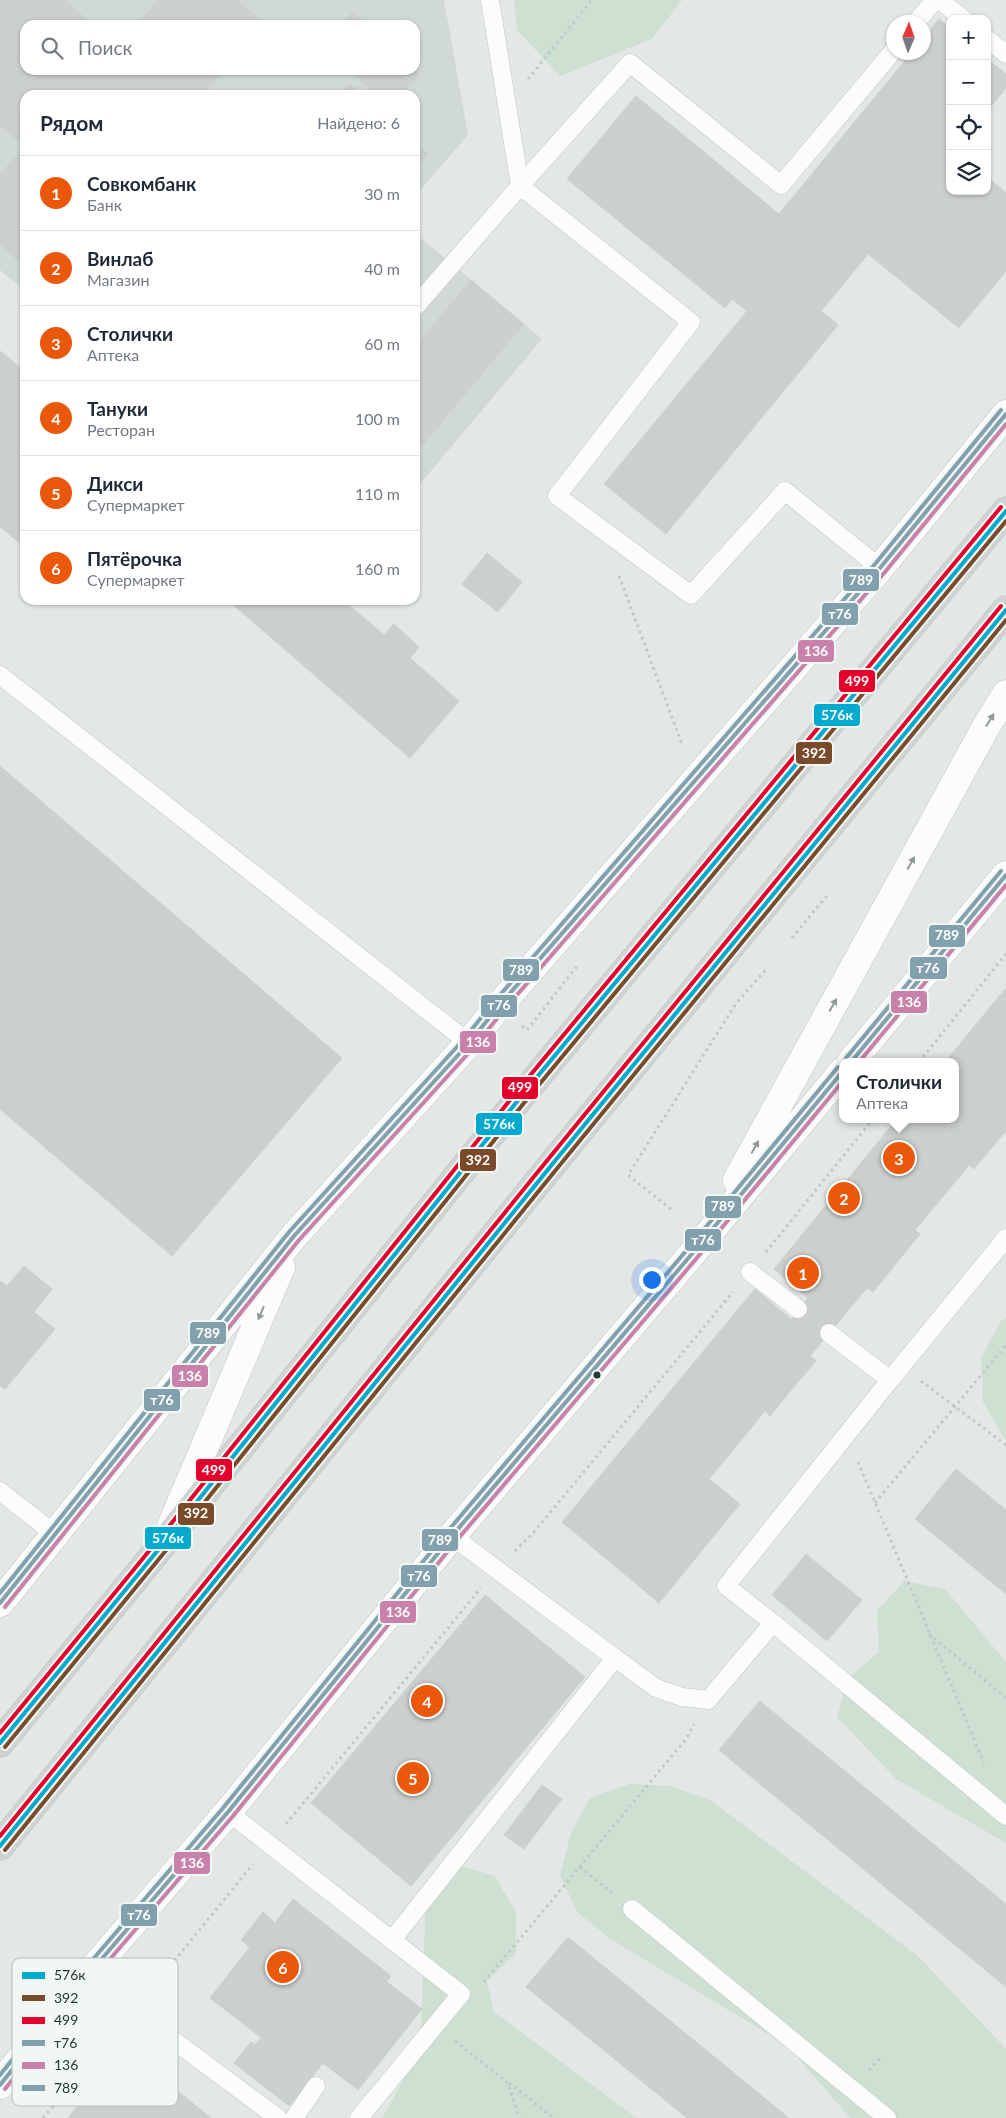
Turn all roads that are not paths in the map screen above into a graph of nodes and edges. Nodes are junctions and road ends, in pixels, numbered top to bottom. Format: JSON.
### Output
{"nodes":[{"id":1,"x":490,"y":0,"type":"edge"},
{"id":2,"x":935,"y":0,"type":"edge"},
{"id":3,"x":940,"y":0,"type":"edge"},
{"id":4,"x":922,"y":15,"type":"edge"},
{"id":5,"x":958,"y":15,"type":"edge"},
{"id":6,"x":991,"y":42,"type":"edge"},
{"id":7,"x":1006,"y":54,"type":"edge"},
{"id":8,"x":886,"y":60,"type":"edge"},
{"id":9,"x":520,"y":186,"type":"junction"},
{"id":10,"x":420,"y":301,"type":"edge"},
{"id":11,"x":1006,"y":414,"type":"edge"},
{"id":12,"x":1006,"y":511,"type":"edge"},
{"id":13,"x":880,"y":568,"type":"junction"},
{"id":14,"x":1006,"y":610,"type":"edge"},
{"id":15,"x":0,"y":675,"type":"edge"},
{"id":16,"x":1006,"y":694,"type":"edge"},
{"id":17,"x":1006,"y":875,"type":"edge"},
{"id":18,"x":468,"y":1044,"type":"junction"},
{"id":19,"x":854,"y":1058,"type":"edge"},
{"id":20,"x":839,"y":1077,"type":"edge"},
{"id":21,"x":294,"y":1236,"type":"junction"},
{"id":22,"x":706,"y":1236,"type":"junction"},
{"id":23,"x":1006,"y":1238,"type":"edge"},
{"id":24,"x":750,"y":1272,"type":"road end"},
{"id":25,"x":798,"y":1309,"type":"dead end"},
{"id":26,"x":829,"y":1333,"type":"dead end"},
{"id":27,"x":890,"y":1380,"type":"junction"},
{"id":28,"x":0,"y":1491,"type":"edge"},
{"id":29,"x":56,"y":1535,"type":"junction"},
{"id":30,"x":452,"y":1536,"type":"junction"},
{"id":31,"x":163,"y":1544,"type":"junction"},
{"id":32,"x":0,"y":1603,"type":"edge"},
{"id":33,"x":772,"y":1623,"type":"junction"},
{"id":34,"x":615,"y":1658,"type":"junction"},
{"id":35,"x":0,"y":1743,"type":"edge"},
{"id":36,"x":228,"y":1812,"type":"junction"},
{"id":37,"x":1006,"y":1816,"type":"edge"},
{"id":38,"x":0,"y":1846,"type":"edge"},
{"id":39,"x":632,"y":1909,"type":"road end"},
{"id":40,"x":392,"y":1940,"type":"junction"},
{"id":41,"x":102,"y":1958,"type":"edge"},
{"id":42,"x":178,"y":2044,"type":"edge"},
{"id":43,"x":12,"y":2070,"type":"edge"},
{"id":44,"x":0,"y":2085,"type":"edge"},
{"id":45,"x":316,"y":2086,"type":"dead end"},
{"id":46,"x":278,"y":2118,"type":"edge"},
{"id":47,"x":294,"y":2118,"type":"edge"},
{"id":48,"x":359,"y":2118,"type":"edge"},
{"id":49,"x":887,"y":2118,"type":"edge"}],
"edges":[{"from":1,"to":9,"type":"lane"},
{"from":2,"to":4,"type":"lane"},
{"from":3,"to":5,"type":"lane"},
{"from":6,"to":7,"type":"lane"},
{"from":8,"to":9,"type":"lane"},
{"from":9,"to":10,"type":"lane"},
{"from":9,"to":13,"type":"lane"},
{"from":11,"to":13,"type":"street"},
{"from":12,"to":31,"type":"main road"},
{"from":13,"to":18,"type":"street"},
{"from":14,"to":38,"type":"main road"},
{"from":15,"to":18,"type":"lane"},
{"from":22,"to":16,"type":"street","one_way":true},
{"from":17,"to":19,"type":"street"},
{"from":18,"to":21,"type":"street"},
{"from":20,"to":22,"type":"street"},
{"from":21,"to":29,"type":"street"},
{"from":21,"to":31,"type":"street","one_way":true},
{"from":22,"to":30,"type":"street"},
{"from":23,"to":27,"type":"lane"},
{"from":24,"to":25,"type":"lane"},
{"from":26,"to":27,"type":"lane"},
{"from":27,"to":33,"type":"lane"},
{"from":28,"to":29,"type":"lane"},
{"from":29,"to":32,"type":"street"},
{"from":30,"to":34,"type":"lane"},
{"from":30,"to":36,"type":"street"},
{"from":31,"to":35,"type":"main road"},
{"from":33,"to":34,"type":"lane"},
{"from":33,"to":37,"type":"lane"},
{"from":34,"to":40,"type":"lane"},
{"from":36,"to":40,"type":"lane"},
{"from":36,"to":41,"type":"street"},
{"from":39,"to":49,"type":"lane"},
{"from":40,"to":48,"type":"lane"},
{"from":42,"to":46,"type":"lane"},
{"from":43,"to":44,"type":"street"},
{"from":45,"to":47,"type":"lane"}]}
